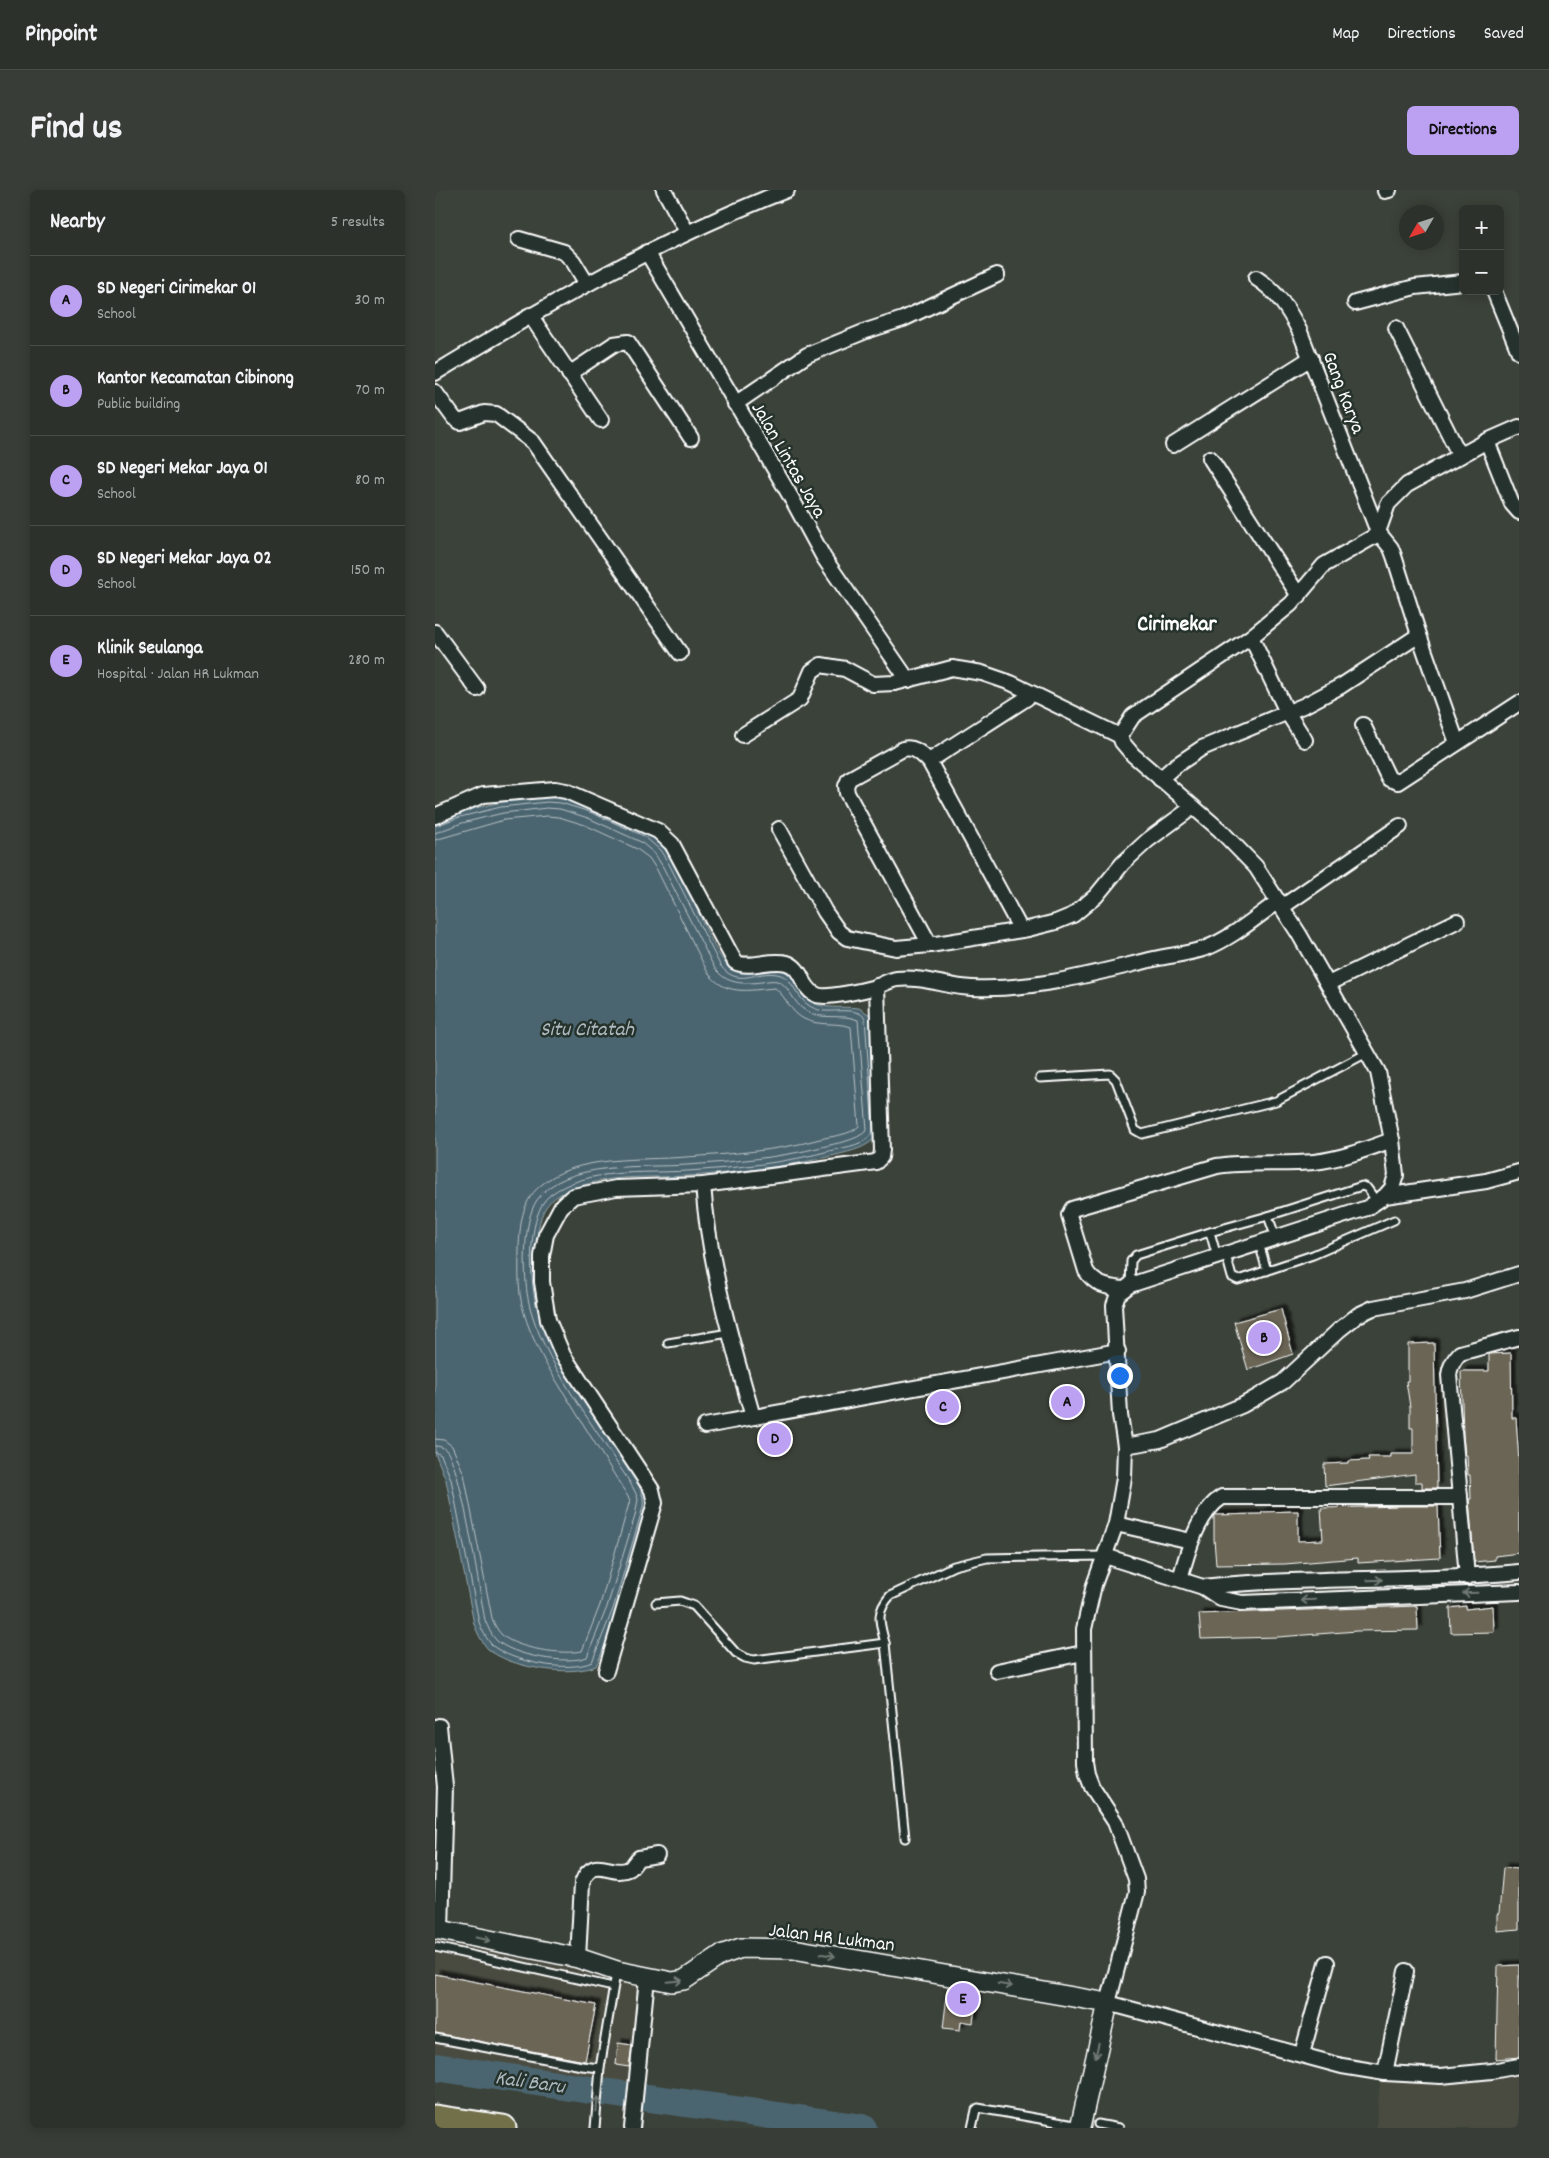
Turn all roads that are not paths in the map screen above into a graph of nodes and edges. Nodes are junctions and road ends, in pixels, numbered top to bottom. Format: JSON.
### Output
{"nodes":[{"id":1,"x":664,"y":190,"type":"edge"},
{"id":2,"x":787,"y":190,"type":"edge"},
{"id":3,"x":687,"y":232,"type":"junction"},
{"id":4,"x":519,"y":239,"type":"dead end"},
{"id":5,"x":647,"y":252,"type":"junction"},
{"id":6,"x":997,"y":275,"type":"dead end"},
{"id":7,"x":1256,"y":278,"type":"dead end"},
{"id":8,"x":1459,"y":282,"type":"edge"},
{"id":9,"x":587,"y":284,"type":"junction"},
{"id":10,"x":1496,"y":295,"type":"edge"},
{"id":11,"x":1355,"y":303,"type":"dead end"},
{"id":12,"x":529,"y":315,"type":"junction"},
{"id":13,"x":1396,"y":328,"type":"dead end"},
{"id":14,"x":1519,"y":352,"type":"edge"},
{"id":15,"x":1311,"y":358,"type":"junction"},
{"id":16,"x":435,"y":373,"type":"edge"},
{"id":17,"x":569,"y":374,"type":"junction"},
{"id":18,"x":435,"y":392,"type":"edge"},
{"id":19,"x":735,"y":404,"type":"junction"},
{"id":20,"x":601,"y":420,"type":"dead end"},
{"id":21,"x":1519,"y":427,"type":"edge"},
{"id":22,"x":691,"y":438,"type":"dead end"},
{"id":23,"x":1487,"y":440,"type":"junction"},
{"id":24,"x":1173,"y":445,"type":"dead end"},
{"id":25,"x":1460,"y":456,"type":"junction"},
{"id":26,"x":1210,"y":458,"type":"dead end"},
{"id":27,"x":1519,"y":512,"type":"edge"},
{"id":28,"x":1378,"y":532,"type":"junction"},
{"id":29,"x":1299,"y":596,"type":"junction"},
{"id":30,"x":435,"y":632,"type":"edge"},
{"id":31,"x":1419,"y":635,"type":"junction"},
{"id":32,"x":1251,"y":637,"type":"junction"},
{"id":33,"x":681,"y":653,"type":"dead end"},
{"id":34,"x":908,"y":680,"type":"junction"},
{"id":35,"x":477,"y":689,"type":"dead end"},
{"id":36,"x":1027,"y":698,"type":"dead end"},
{"id":37,"x":1519,"y":703,"type":"edge"},
{"id":38,"x":1287,"y":712,"type":"junction"},
{"id":39,"x":1363,"y":725,"type":"dead end"},
{"id":40,"x":743,"y":735,"type":"dead end"},
{"id":41,"x":1120,"y":736,"type":"junction"},
{"id":42,"x":1305,"y":740,"type":"dead end"},
{"id":43,"x":1457,"y":743,"type":"junction"},
{"id":44,"x":929,"y":761,"type":"junction"},
{"id":45,"x":1160,"y":780,"type":"junction"},
{"id":46,"x":1193,"y":808,"type":"junction"},
{"id":47,"x":435,"y":816,"type":"edge"},
{"id":48,"x":1400,"y":826,"type":"dead end"},
{"id":49,"x":779,"y":829,"type":"dead end"},
{"id":50,"x":1281,"y":904,"type":"junction"},
{"id":51,"x":1457,"y":921,"type":"dead end"},
{"id":52,"x":1021,"y":930,"type":"junction"},
{"id":53,"x":930,"y":945,"type":"junction"},
{"id":54,"x":1328,"y":984,"type":"junction"},
{"id":55,"x":877,"y":986,"type":"junction"},
{"id":56,"x":1368,"y":1054,"type":"junction"},
{"id":57,"x":1040,"y":1078,"type":"dead end"},
{"id":58,"x":1393,"y":1140,"type":"junction"},
{"id":59,"x":1519,"y":1172,"type":"edge"},
{"id":60,"x":703,"y":1185,"type":"junction"},
{"id":61,"x":1381,"y":1199,"type":"junction"},
{"id":62,"x":1268,"y":1216,"type":"junction"},
{"id":63,"x":1394,"y":1220,"type":"dead end"},
{"id":64,"x":1210,"y":1232,"type":"junction"},
{"id":65,"x":1276,"y":1238,"type":"junction"},
{"id":66,"x":1259,"y":1243,"type":"junction"},
{"id":67,"x":1221,"y":1256,"type":"junction"},
{"id":68,"x":1267,"y":1271,"type":"junction"},
{"id":69,"x":1519,"y":1274,"type":"edge"},
{"id":70,"x":1126,"y":1287,"type":"junction"},
{"id":71,"x":729,"y":1333,"type":"junction"},
{"id":72,"x":1519,"y":1337,"type":"edge"},
{"id":73,"x":668,"y":1343,"type":"dead end"},
{"id":74,"x":1118,"y":1351,"type":"junction"},
{"id":75,"x":753,"y":1417,"type":"junction"},
{"id":76,"x":705,"y":1426,"type":"dead end"},
{"id":77,"x":1125,"y":1446,"type":"junction"},
{"id":78,"x":1460,"y":1497,"type":"junction"},
{"id":79,"x":1116,"y":1524,"type":"junction"},
{"id":80,"x":1191,"y":1541,"type":"junction"},
{"id":81,"x":1105,"y":1556,"type":"junction"},
{"id":82,"x":1519,"y":1572,"type":"edge"},
{"id":83,"x":1467,"y":1577,"type":"junction"},
{"id":84,"x":1180,"y":1579,"type":"junction"},
{"id":85,"x":1203,"y":1587,"type":"junction"},
{"id":86,"x":1519,"y":1592,"type":"edge"},
{"id":87,"x":656,"y":1603,"type":"dead end"},
{"id":88,"x":885,"y":1643,"type":"junction"},
{"id":89,"x":1083,"y":1653,"type":"junction"},
{"id":90,"x":606,"y":1671,"type":"dead end"},
{"id":91,"x":997,"y":1671,"type":"dead end"},
{"id":92,"x":439,"y":1726,"type":"dead end"},
{"id":93,"x":905,"y":1838,"type":"dead end"},
{"id":94,"x":657,"y":1855,"type":"dead end"},
{"id":95,"x":437,"y":1935,"type":"edge"},
{"id":96,"x":578,"y":1958,"type":"junction"},
{"id":97,"x":1327,"y":1963,"type":"dead end"},
{"id":98,"x":1406,"y":1972,"type":"dead end"},
{"id":99,"x":647,"y":1978,"type":"junction"},
{"id":100,"x":615,"y":1979,"type":"junction"},
{"id":101,"x":1108,"y":2003,"type":"junction"},
{"id":102,"x":435,"y":2038,"type":"edge"},
{"id":103,"x":1302,"y":2054,"type":"junction"},
{"id":104,"x":1519,"y":2066,"type":"edge"},
{"id":105,"x":600,"y":2068,"type":"junction"},
{"id":106,"x":1385,"y":2073,"type":"junction"},
{"id":107,"x":435,"y":2118,"type":"edge"},
{"id":108,"x":595,"y":2125,"type":"edge"},
{"id":109,"x":972,"y":2126,"type":"edge"},
{"id":110,"x":1086,"y":2126,"type":"edge"},
{"id":111,"x":503,"y":2128,"type":"edge"},
{"id":112,"x":632,"y":2128,"type":"edge"},
{"id":113,"x":1119,"y":2128,"type":"edge"}],
"edges":[{"from":1,"to":3,"type":"street"},
{"from":2,"to":3,"type":"street"},
{"from":3,"to":5,"type":"street"},
{"from":4,"to":9,"type":"street"},
{"from":5,"to":9,"type":"street"},
{"from":5,"to":19,"type":"street","name":"Jalan Lintas Jaya"},
{"from":6,"to":19,"type":"street"},
{"from":7,"to":15,"type":"street","name":"Gang Karya"},
{"from":8,"to":11,"type":"street"},
{"from":9,"to":12,"type":"street"},
{"from":10,"to":14,"type":"street"},
{"from":12,"to":16,"type":"street"},
{"from":12,"to":17,"type":"street"},
{"from":13,"to":25,"type":"street"},
{"from":15,"to":24,"type":"street"},
{"from":15,"to":28,"type":"street","name":"Gang Karya"},
{"from":17,"to":20,"type":"street"},
{"from":17,"to":22,"type":"street"},
{"from":18,"to":33,"type":"street"},
{"from":19,"to":34,"type":"street","name":"Jalan Lintas Jaya"},
{"from":21,"to":23,"type":"street"},
{"from":23,"to":25,"type":"street"},
{"from":23,"to":27,"type":"street"},
{"from":25,"to":28,"type":"street"},
{"from":26,"to":29,"type":"street"},
{"from":28,"to":29,"type":"street"},
{"from":28,"to":31,"type":"street","name":"Gang Karya"},
{"from":29,"to":32,"type":"street"},
{"from":30,"to":35,"type":"street"},
{"from":31,"to":38,"type":"street"},
{"from":31,"to":43,"type":"street","name":"Gang Karya"},
{"from":32,"to":38,"type":"street"},
{"from":32,"to":41,"type":"street"},
{"from":34,"to":40,"type":"street"},
{"from":34,"to":41,"type":"street"},
{"from":36,"to":44,"type":"street"},
{"from":37,"to":43,"type":"street"},
{"from":38,"to":42,"type":"street"},
{"from":38,"to":45,"type":"street"},
{"from":39,"to":43,"type":"street"},
{"from":41,"to":45,"type":"street"},
{"from":44,"to":52,"type":"street"},
{"from":44,"to":53,"type":"street"},
{"from":45,"to":46,"type":"street"},
{"from":46,"to":50,"type":"street"},
{"from":46,"to":52,"type":"street"},
{"from":47,"to":55,"type":"street"},
{"from":48,"to":50,"type":"street"},
{"from":49,"to":53,"type":"street"},
{"from":50,"to":54,"type":"street"},
{"from":50,"to":55,"type":"street"},
{"from":51,"to":54,"type":"street"},
{"from":52,"to":53,"type":"street"},
{"from":54,"to":56,"type":"street"},
{"from":55,"to":60,"type":"street"},
{"from":56,"to":57,"type":"lane"},
{"from":56,"to":58,"type":"street"},
{"from":58,"to":61,"type":"street"},
{"from":58,"to":70,"type":"street"},
{"from":59,"to":61,"type":"street"},
{"from":60,"to":71,"type":"street"},
{"from":60,"to":90,"type":"street"},
{"from":61,"to":62,"type":"lane"},
{"from":61,"to":65,"type":"street"},
{"from":62,"to":64,"type":"lane"},
{"from":62,"to":65,"type":"lane"},
{"from":63,"to":68,"type":"lane"},
{"from":64,"to":67,"type":"lane"},
{"from":64,"to":70,"type":"lane"},
{"from":65,"to":66,"type":"street"},
{"from":66,"to":67,"type":"street"},
{"from":66,"to":68,"type":"lane"},
{"from":67,"to":68,"type":"lane"},
{"from":67,"to":70,"type":"street"},
{"from":69,"to":77,"type":"street"},
{"from":70,"to":74,"type":"street"},
{"from":71,"to":73,"type":"lane"},
{"from":71,"to":75,"type":"street"},
{"from":72,"to":78,"type":"street"},
{"from":74,"to":75,"type":"street"},
{"from":74,"to":77,"type":"street"},
{"from":75,"to":76,"type":"street"},
{"from":77,"to":79,"type":"street"},
{"from":78,"to":80,"type":"street"},
{"from":78,"to":83,"type":"street"},
{"from":79,"to":80,"type":"street"},
{"from":79,"to":81,"type":"street"},
{"from":80,"to":84,"type":"street"},
{"from":81,"to":84,"type":"street"},
{"from":81,"to":88,"type":"lane"},
{"from":81,"to":89,"type":"street"},
{"from":82,"to":83,"type":"street"},
{"from":85,"to":83,"type":"street","one_way":true},
{"from":84,"to":85,"type":"street"},
{"from":86,"to":85,"type":"street","one_way":true},
{"from":87,"to":88,"type":"lane"},
{"from":88,"to":93,"type":"lane"},
{"from":89,"to":91,"type":"street"},
{"from":89,"to":101,"type":"street"},
{"from":92,"to":95,"type":"street"},
{"from":94,"to":96,"type":"street"},
{"from":95,"to":96,"type":"street","name":"Jalan HR Lukman","one_way":true},
{"from":95,"to":100,"type":"lane"},
{"from":96,"to":100,"type":"street","name":"Jalan HR Lukman"},
{"from":97,"to":103,"type":"street"},
{"from":98,"to":106,"type":"street"},
{"from":99,"to":100,"type":"street","name":"Jalan HR Lukman"},
{"from":99,"to":101,"type":"street","name":"Jalan HR Lukman","one_way":true},
{"from":99,"to":112,"type":"street"},
{"from":100,"to":105,"type":"lane"},
{"from":101,"to":103,"type":"street"},
{"from":101,"to":110,"type":"street","one_way":true},
{"from":102,"to":105,"type":"lane"},
{"from":103,"to":106,"type":"street"},
{"from":104,"to":106,"type":"street"},
{"from":108,"to":105,"type":"lane","one_way":true},
{"from":107,"to":111,"type":"highway"},
{"from":109,"to":110,"type":"lane"},
{"from":110,"to":113,"type":"lane"}]}
